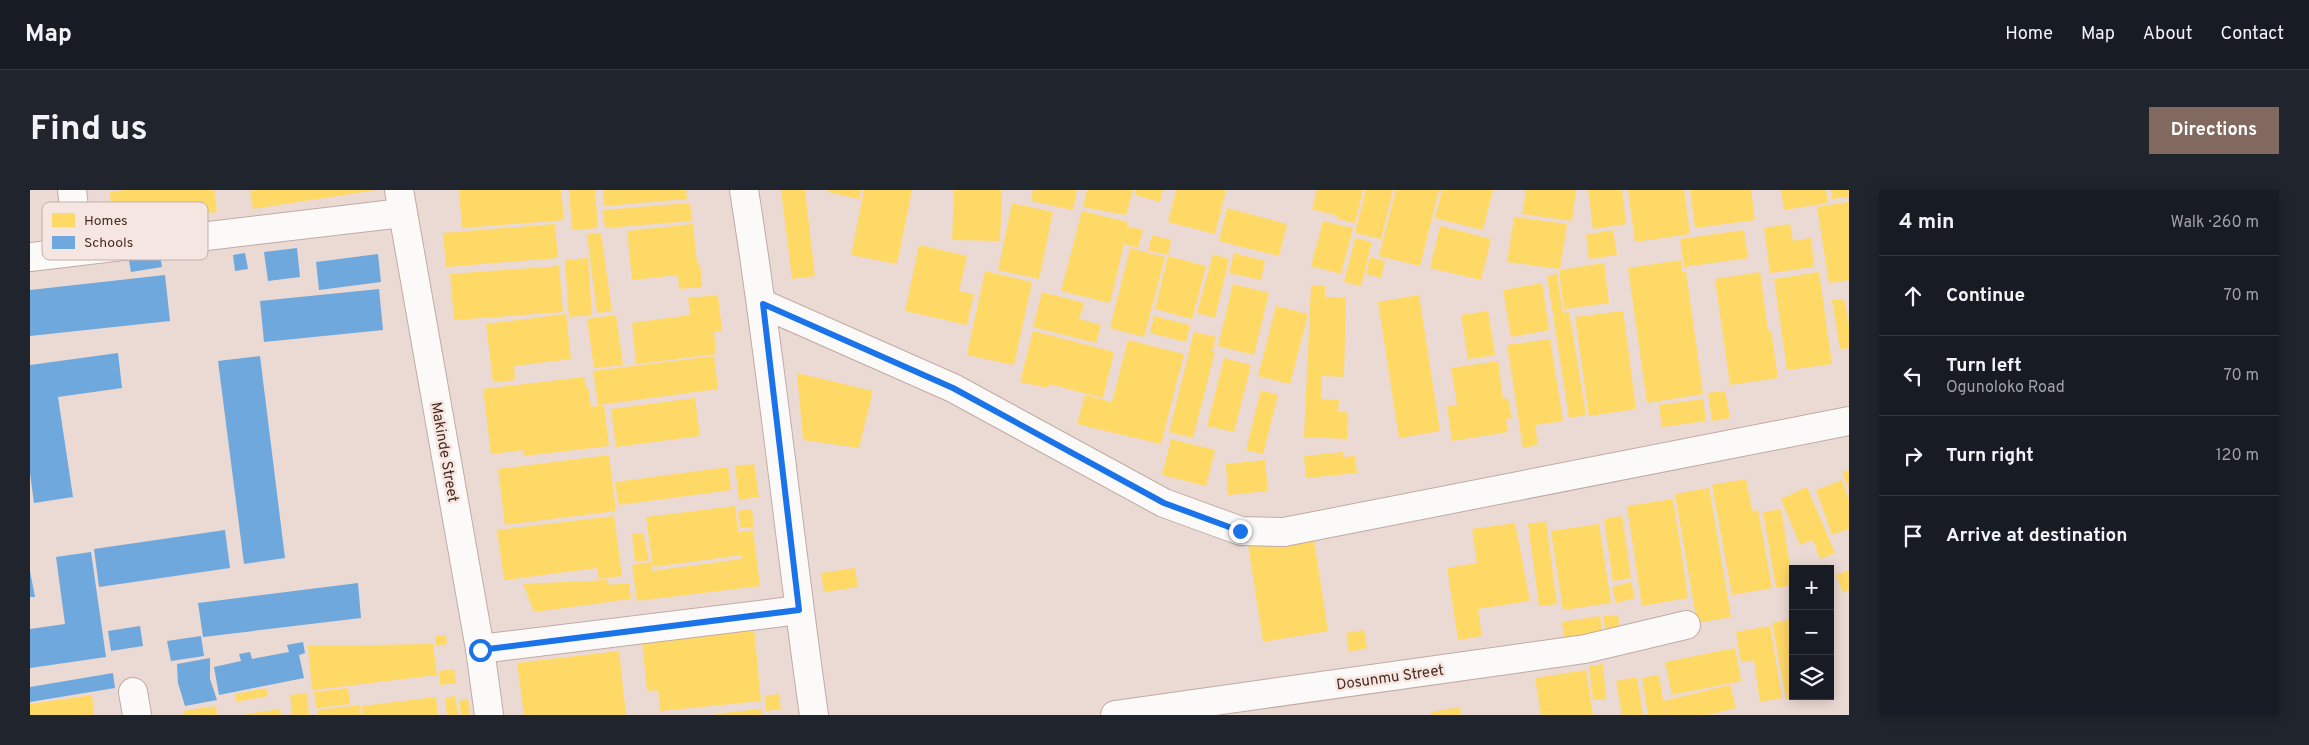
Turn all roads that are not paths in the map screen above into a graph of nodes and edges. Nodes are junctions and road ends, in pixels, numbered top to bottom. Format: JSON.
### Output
{"nodes":[{"id":1,"x":744,"y":190,"type":"edge"},
{"id":2,"x":400,"y":201,"type":"edge"},
{"id":3,"x":208,"y":230,"type":"edge"},
{"id":4,"x":763,"y":304,"type":"junction"},
{"id":5,"x":1849,"y":421,"type":"edge"},
{"id":6,"x":799,"y":610,"type":"junction"},
{"id":7,"x":1675,"y":628,"type":"dead end"},
{"id":8,"x":480,"y":650,"type":"junction"},
{"id":9,"x":489,"y":715,"type":"edge"},
{"id":10,"x":814,"y":715,"type":"edge"},
{"id":11,"x":1114,"y":715,"type":"edge"}],
"edges":[{"from":1,"to":4,"type":"street"},
{"from":2,"to":3,"type":"street"},
{"from":2,"to":8,"type":"street","name":"Makinde Street"},
{"from":4,"to":5,"type":"street"},
{"from":4,"to":6,"type":"street"},
{"from":6,"to":8,"type":"street"},
{"from":6,"to":10,"type":"street"},
{"from":7,"to":11,"type":"street","name":"Dosunmu Street"},
{"from":8,"to":9,"type":"street","name":"Makinde Street"}]}
